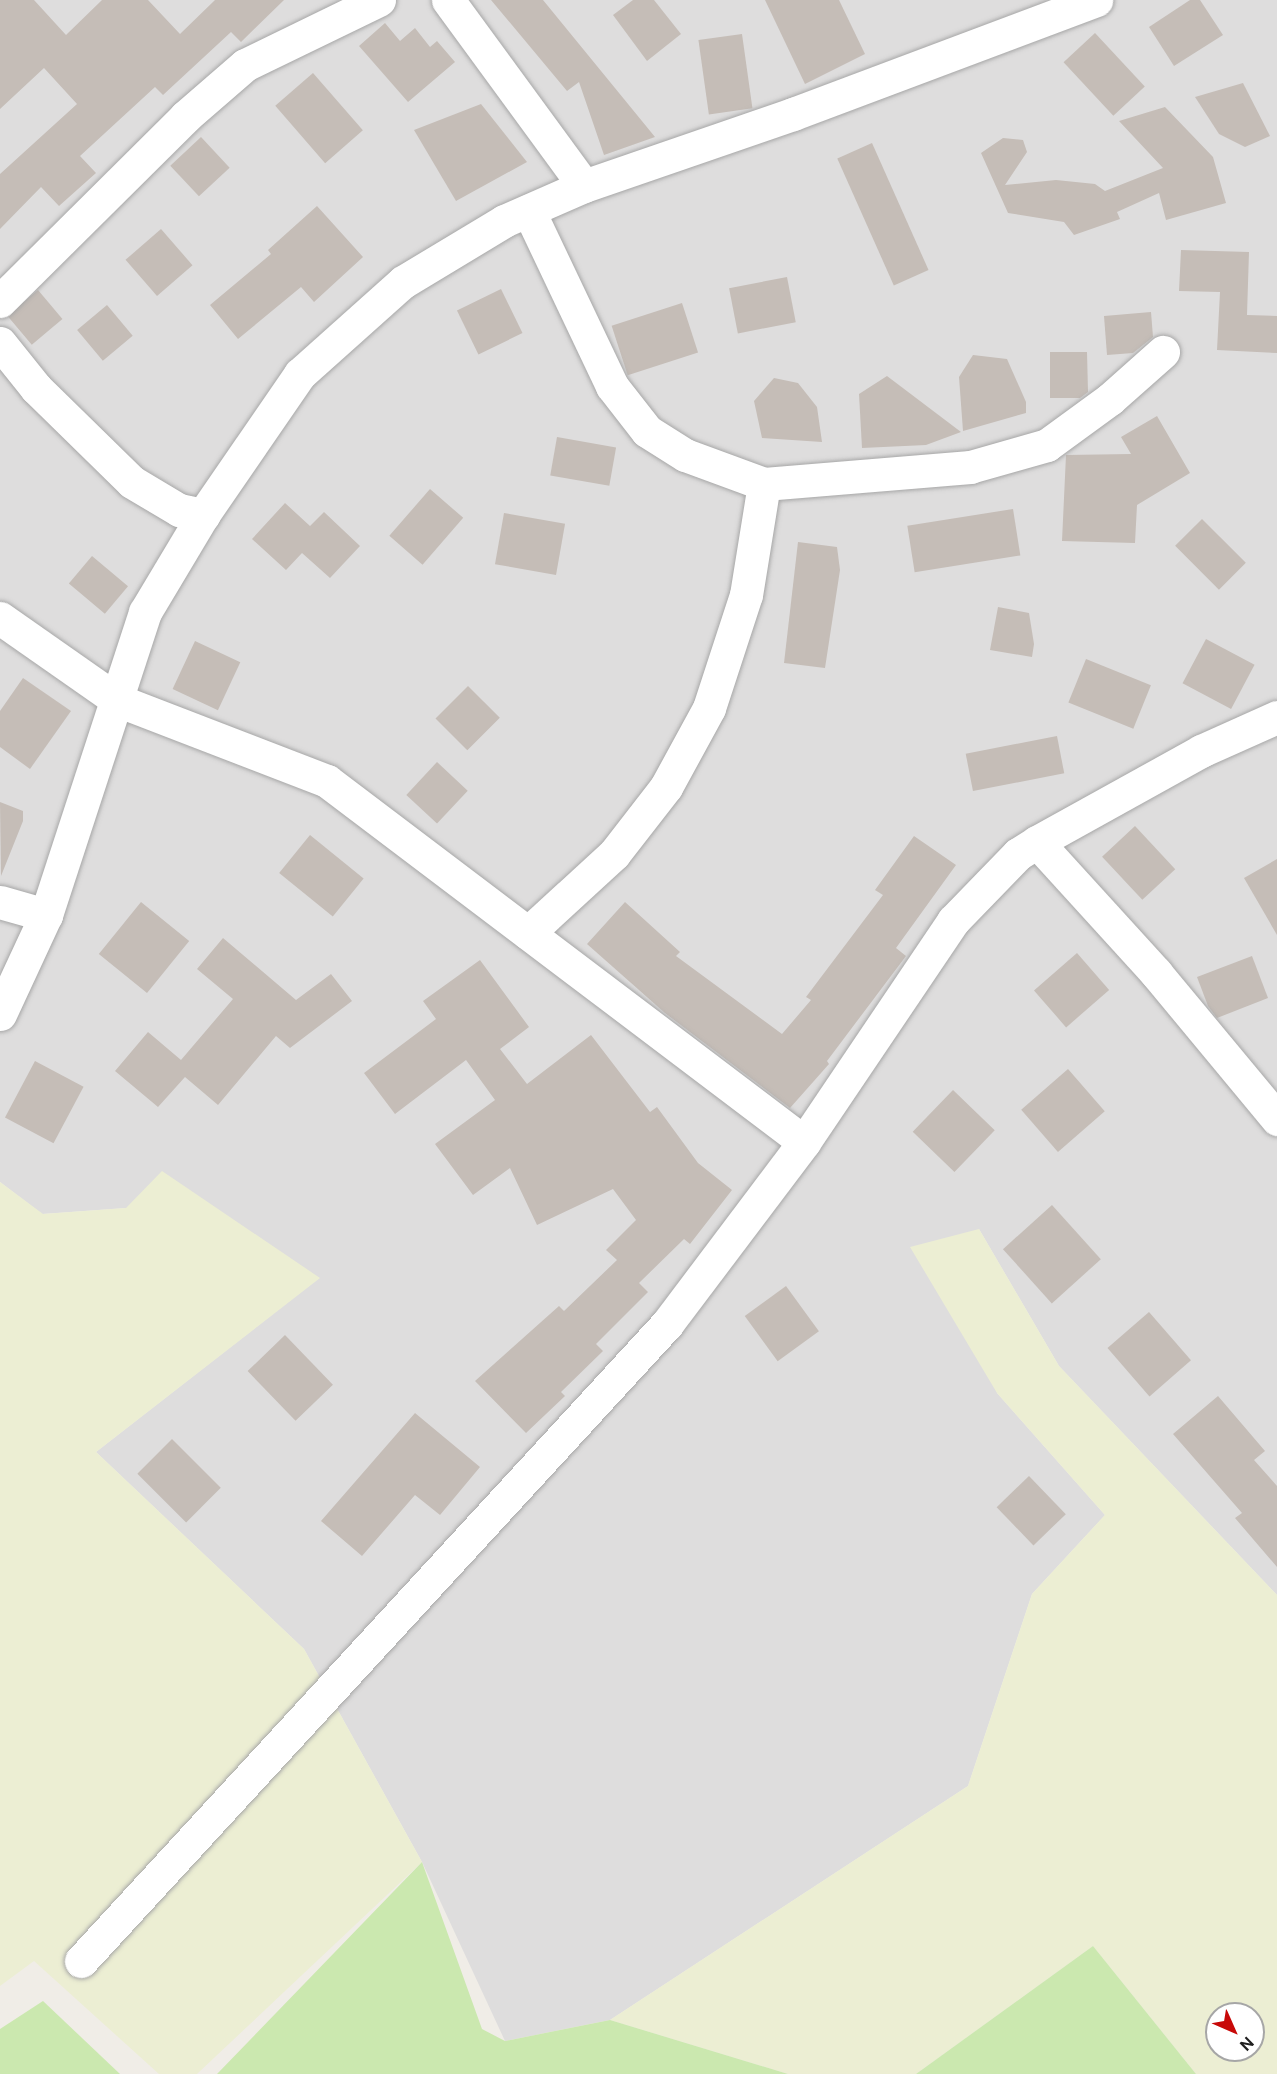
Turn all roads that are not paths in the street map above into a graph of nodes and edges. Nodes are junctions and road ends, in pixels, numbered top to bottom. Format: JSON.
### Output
{"nodes":[{"id":1,"x":379,"y":0,"type":"edge"},
{"id":2,"x":448,"y":0,"type":"edge"},
{"id":3,"x":1096,"y":0,"type":"edge"},
{"id":4,"x":584,"y":186,"type":"junction"},
{"id":5,"x":529,"y":211,"type":"junction"},
{"id":6,"x":0,"y":301,"type":"edge"},
{"id":7,"x":0,"y":342,"type":"edge"},
{"id":8,"x":1163,"y":352,"type":"dead end"},
{"id":9,"x":764,"y":484,"type":"junction"},
{"id":10,"x":203,"y":515,"type":"junction"},
{"id":11,"x":0,"y":618,"type":"edge"},
{"id":12,"x":117,"y":700,"type":"junction"},
{"id":13,"x":1277,"y":717,"type":"edge"},
{"id":14,"x":1037,"y":842,"type":"junction"},
{"id":15,"x":0,"y":902,"type":"edge"},
{"id":16,"x":46,"y":915,"type":"junction"},
{"id":17,"x":528,"y":933,"type":"junction"},
{"id":18,"x":0,"y":1014,"type":"edge"},
{"id":19,"x":1277,"y":1119,"type":"edge"},
{"id":20,"x":804,"y":1142,"type":"junction"},
{"id":21,"x":81,"y":1961,"type":"dead end"}],
"edges":[{"from":1,"to":6,"type":"street"},
{"from":2,"to":4,"type":"street"},
{"from":3,"to":4,"type":"street"},
{"from":4,"to":5,"type":"street"},
{"from":5,"to":9,"type":"street"},
{"from":5,"to":10,"type":"street"},
{"from":7,"to":10,"type":"street"},
{"from":8,"to":9,"type":"street"},
{"from":9,"to":17,"type":"street"},
{"from":10,"to":12,"type":"street"},
{"from":11,"to":12,"type":"street"},
{"from":12,"to":16,"type":"street"},
{"from":12,"to":17,"type":"street"},
{"from":13,"to":14,"type":"street"},
{"from":14,"to":19,"type":"street"},
{"from":14,"to":20,"type":"street"},
{"from":15,"to":16,"type":"street"},
{"from":16,"to":18,"type":"street"},
{"from":17,"to":20,"type":"street"},
{"from":20,"to":21,"type":"street"}]}
